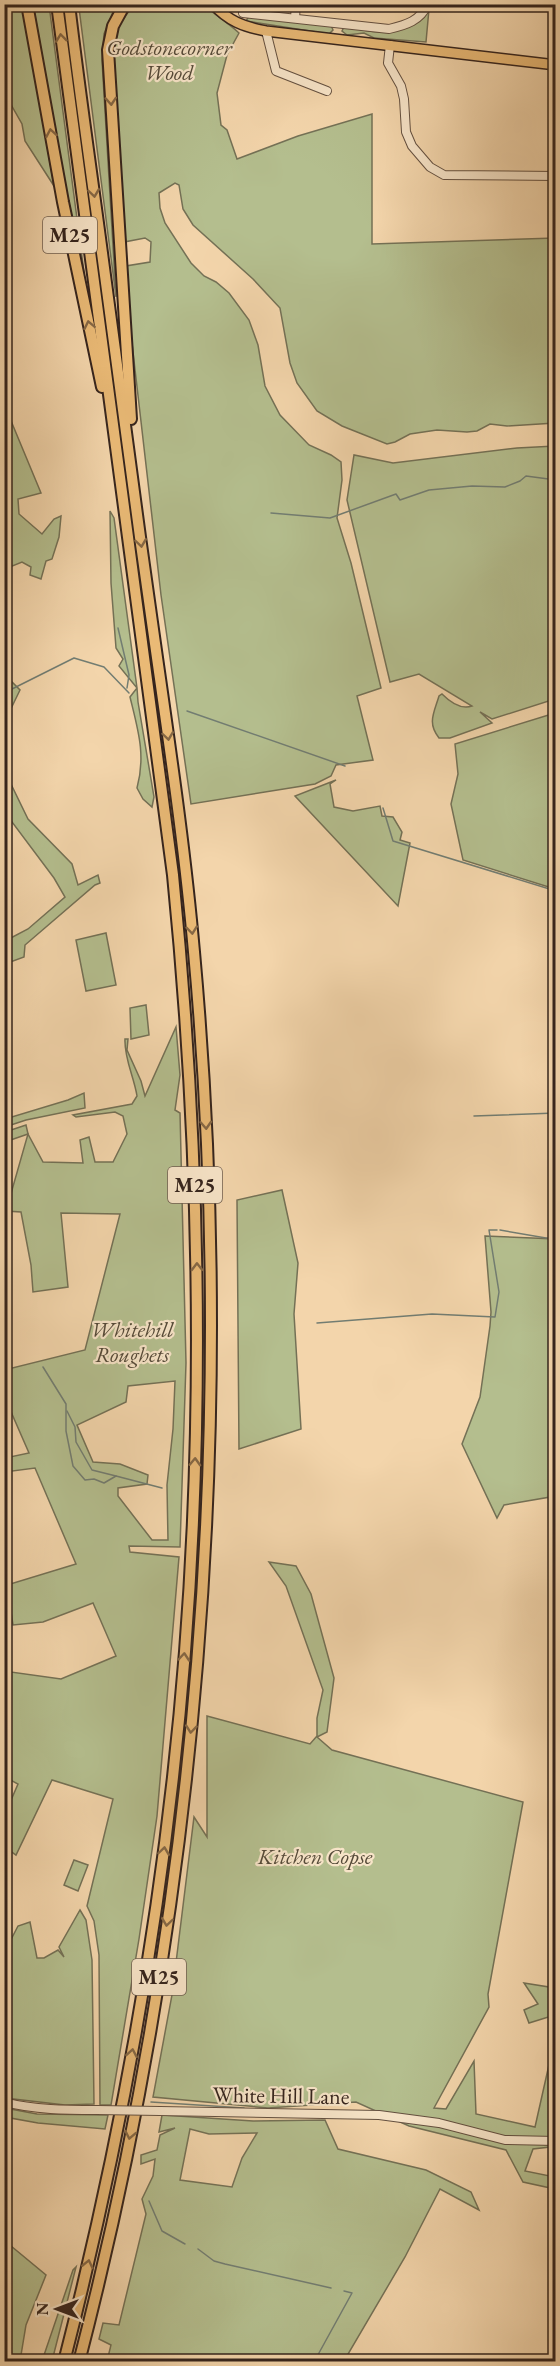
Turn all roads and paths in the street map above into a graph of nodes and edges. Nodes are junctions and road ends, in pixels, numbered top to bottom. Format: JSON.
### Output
{"nodes":[{"id":1,"x":27,"y":4,"type":"edge"},
{"id":2,"x":125,"y":4,"type":"edge"},
{"id":3,"x":213,"y":4,"type":"edge"},
{"id":4,"x":296,"y":4,"type":"edge"},
{"id":5,"x":428,"y":4,"type":"edge"},
{"id":6,"x":472,"y":4,"type":"edge"},
{"id":7,"x":503,"y":4,"type":"edge"},
{"id":8,"x":57,"y":7,"type":"edge"},
{"id":9,"x":70,"y":7,"type":"edge"},
{"id":10,"x":243,"y":13,"type":"dead end"},
{"id":11,"x":295,"y":18,"type":"junction"},
{"id":12,"x":339,"y":22,"type":"junction"},
{"id":13,"x":266,"y":31,"type":"junction"},
{"id":14,"x":336,"y":39,"type":"junction"},
{"id":15,"x":390,"y":45,"type":"junction"},
{"id":16,"x":555,"y":65,"type":"edge"},
{"id":17,"x":327,"y":91,"type":"dead end"},
{"id":18,"x":555,"y":176,"type":"edge"},
{"id":19,"x":118,"y":464,"type":"junction"},
{"id":20,"x":133,"y":485,"type":"junction"},
{"id":21,"x":4,"y":2102,"type":"edge"},
{"id":22,"x":555,"y":2141,"type":"edge"},
{"id":23,"x":64,"y":2361,"type":"edge"},
{"id":24,"x":79,"y":2361,"type":"edge"}],
"edges":[{"from":19,"to":1,"type":"highway","number":"M25","one_way":true},
{"from":2,"to":20,"type":"highway","number":"M25","one_way":true},
{"from":3,"to":13,"type":"main road"},
{"from":4,"to":11,"type":"street"},
{"from":5,"to":12,"type":"street"},
{"from":6,"to":7,"type":"street"},
{"from":19,"to":8,"type":"highway","number":"M25","one_way":true},
{"from":9,"to":20,"type":"highway","number":"M25","one_way":true},
{"from":10,"to":11,"type":"street"},
{"from":11,"to":12,"type":"street"},
{"from":12,"to":14,"type":"street"},
{"from":13,"to":14,"type":"main road"},
{"from":13,"to":17,"type":"street"},
{"from":14,"to":15,"type":"main road"},
{"from":15,"to":16,"type":"main road"},
{"from":15,"to":18,"type":"street"},
{"from":23,"to":19,"type":"highway","number":"M25","one_way":true},
{"from":20,"to":24,"type":"highway","number":"M25","one_way":true},
{"from":21,"to":22,"type":"street","name":"White Hill Lane","bridge":true}]}
